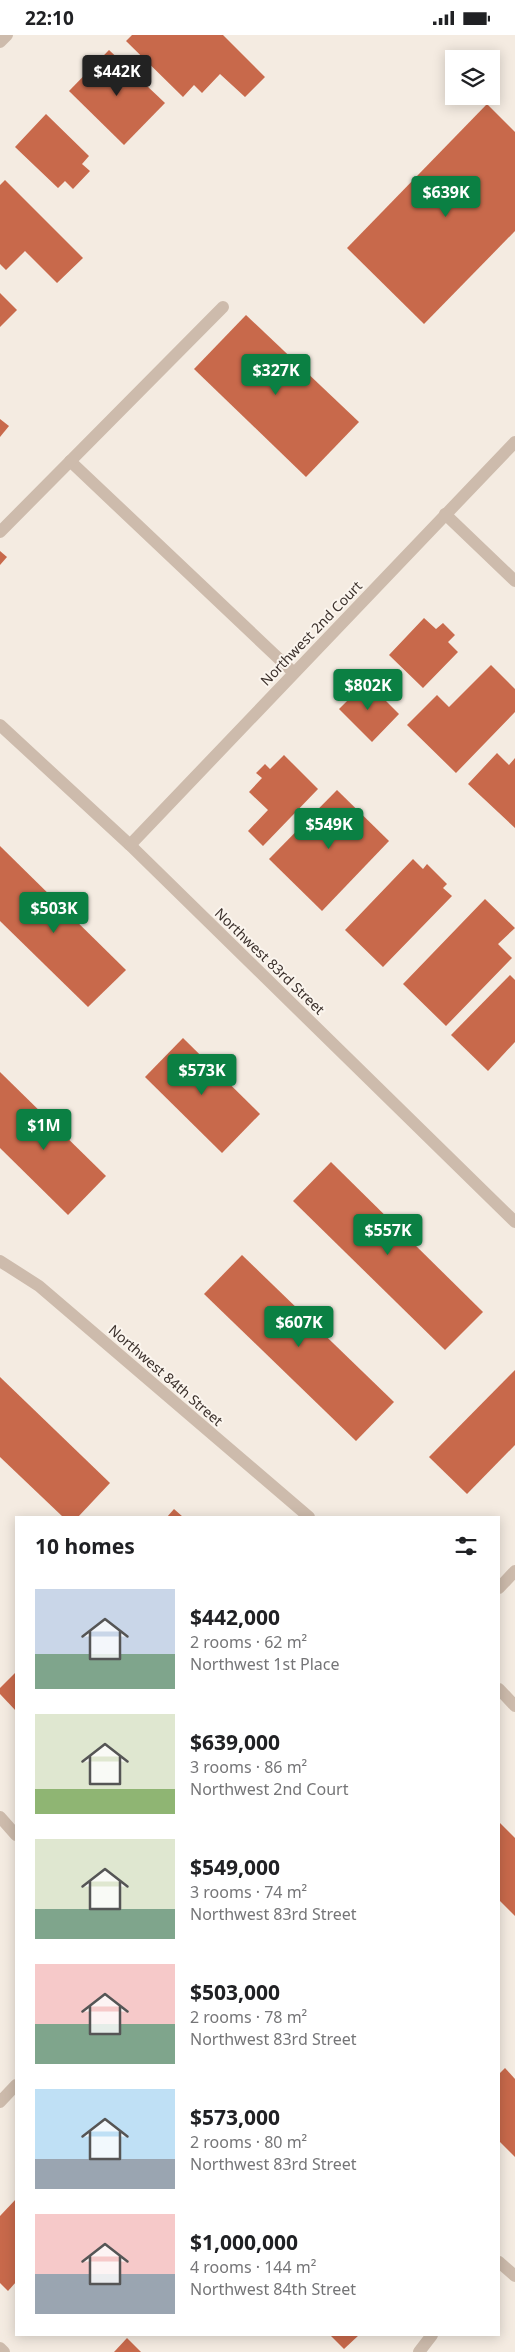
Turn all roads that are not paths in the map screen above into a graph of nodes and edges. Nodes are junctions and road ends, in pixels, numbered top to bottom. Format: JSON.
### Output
{"nodes":[{"id":1,"x":7,"y":35,"type":"edge"},
{"id":2,"x":0,"y":42,"type":"edge"},
{"id":3,"x":223,"y":307,"type":"dead end"},
{"id":4,"x":515,"y":442,"type":"edge"},
{"id":5,"x":70,"y":461,"type":"junction"},
{"id":6,"x":445,"y":514,"type":"junction"},
{"id":7,"x":0,"y":532,"type":"edge"},
{"id":8,"x":515,"y":581,"type":"edge"},
{"id":9,"x":294,"y":673,"type":"junction"},
{"id":10,"x":0,"y":725,"type":"edge"},
{"id":11,"x":130,"y":845,"type":"junction"},
{"id":12,"x":515,"y":1221,"type":"edge"},
{"id":13,"x":0,"y":1261,"type":"edge"},
{"id":14,"x":308,"y":1516,"type":"edge"},
{"id":15,"x":515,"y":1571,"type":"edge"},
{"id":16,"x":500,"y":1587,"type":"edge"},
{"id":17,"x":500,"y":1690,"type":"edge"},
{"id":18,"x":515,"y":1706,"type":"edge"},
{"id":19,"x":0,"y":1817,"type":"edge"},
{"id":20,"x":15,"y":1834,"type":"edge"},
{"id":21,"x":15,"y":2086,"type":"edge"},
{"id":22,"x":0,"y":2102,"type":"edge"},
{"id":23,"x":500,"y":2263,"type":"edge"},
{"id":24,"x":515,"y":2275,"type":"edge"},
{"id":25,"x":431,"y":2336,"type":"edge"},
{"id":26,"x":0,"y":2348,"type":"edge"},
{"id":27,"x":4,"y":2352,"type":"edge"},
{"id":28,"x":419,"y":2352,"type":"edge"}],
"edges":[{"from":1,"to":2,"type":"street"},
{"from":3,"to":5,"type":"street"},
{"from":4,"to":6,"type":"street","name":"Northwest 2nd Court"},
{"from":5,"to":7,"type":"street"},
{"from":5,"to":9,"type":"street"},
{"from":6,"to":8,"type":"street"},
{"from":6,"to":9,"type":"street","name":"Northwest 2nd Court"},
{"from":9,"to":11,"type":"street","name":"Northwest 2nd Court"},
{"from":10,"to":11,"type":"street","name":"Northwest 83rd Street"},
{"from":11,"to":12,"type":"street","name":"Northwest 83rd Street"},
{"from":13,"to":14,"type":"street","name":"Northwest 84th Street"},
{"from":15,"to":16,"type":"street"},
{"from":17,"to":18,"type":"street"},
{"from":19,"to":20,"type":"street"},
{"from":21,"to":22,"type":"street"},
{"from":23,"to":24,"type":"street"},
{"from":25,"to":28,"type":"street"},
{"from":26,"to":27,"type":"street"}]}
